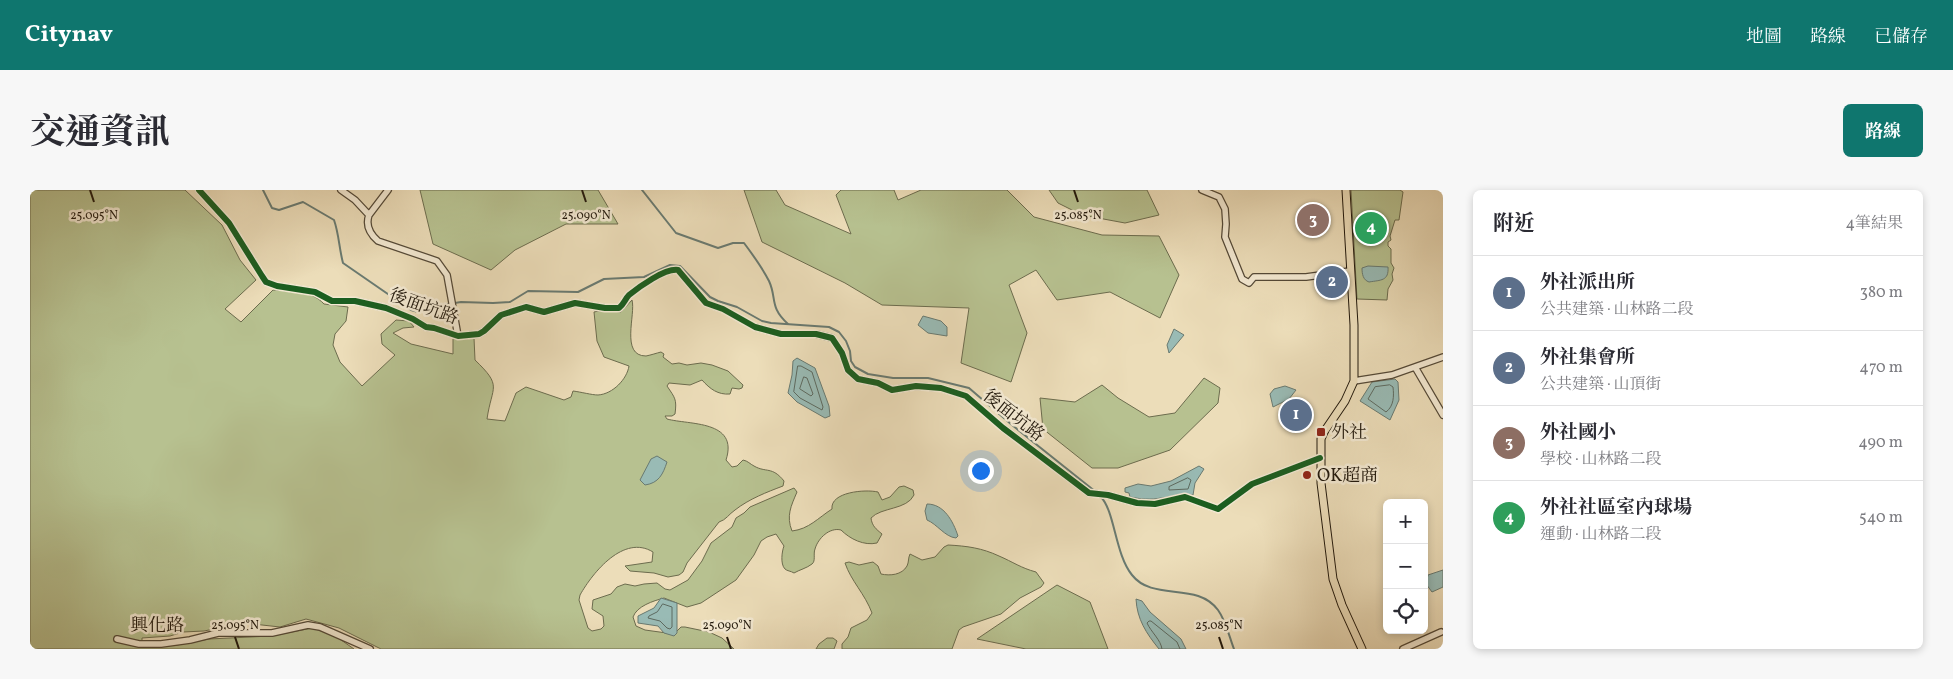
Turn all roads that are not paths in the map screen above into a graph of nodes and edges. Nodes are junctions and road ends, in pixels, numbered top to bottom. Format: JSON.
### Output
{"nodes":[{"id":1,"x":199,"y":190,"type":"edge"},
{"id":2,"x":341,"y":190,"type":"edge"},
{"id":3,"x":388,"y":190,"type":"edge"},
{"id":4,"x":1202,"y":190,"type":"edge"},
{"id":5,"x":1346,"y":190,"type":"edge"},
{"id":6,"x":369,"y":215,"type":"junction"},
{"id":7,"x":1350,"y":271,"type":"junction"},
{"id":8,"x":458,"y":336,"type":"junction"},
{"id":9,"x":1443,"y":357,"type":"edge"},
{"id":10,"x":1416,"y":367,"type":"junction"},
{"id":11,"x":1354,"y":381,"type":"junction"},
{"id":12,"x":1443,"y":414,"type":"edge"},
{"id":13,"x":1320,"y":458,"type":"junction"},
{"id":14,"x":1441,"y":632,"type":"dead end"},
{"id":15,"x":117,"y":639,"type":"dead end"},
{"id":16,"x":370,"y":649,"type":"edge"},
{"id":17,"x":1362,"y":649,"type":"edge"},
{"id":18,"x":1403,"y":649,"type":"edge"}],
"edges":[{"from":1,"to":8,"type":"street","name":"後面坑路"},
{"from":2,"to":6,"type":"street"},
{"from":3,"to":6,"type":"street"},
{"from":4,"to":7,"type":"street"},
{"from":5,"to":7,"type":"main road"},
{"from":6,"to":8,"type":"street"},
{"from":7,"to":11,"type":"main road"},
{"from":8,"to":13,"type":"street","name":"後面坑路"},
{"from":9,"to":10,"type":"street"},
{"from":10,"to":11,"type":"street"},
{"from":10,"to":12,"type":"street"},
{"from":11,"to":13,"type":"main road"},
{"from":13,"to":17,"type":"main road"},
{"from":14,"to":18,"type":"street"},
{"from":15,"to":16,"type":"street","name":"興化路"}]}
